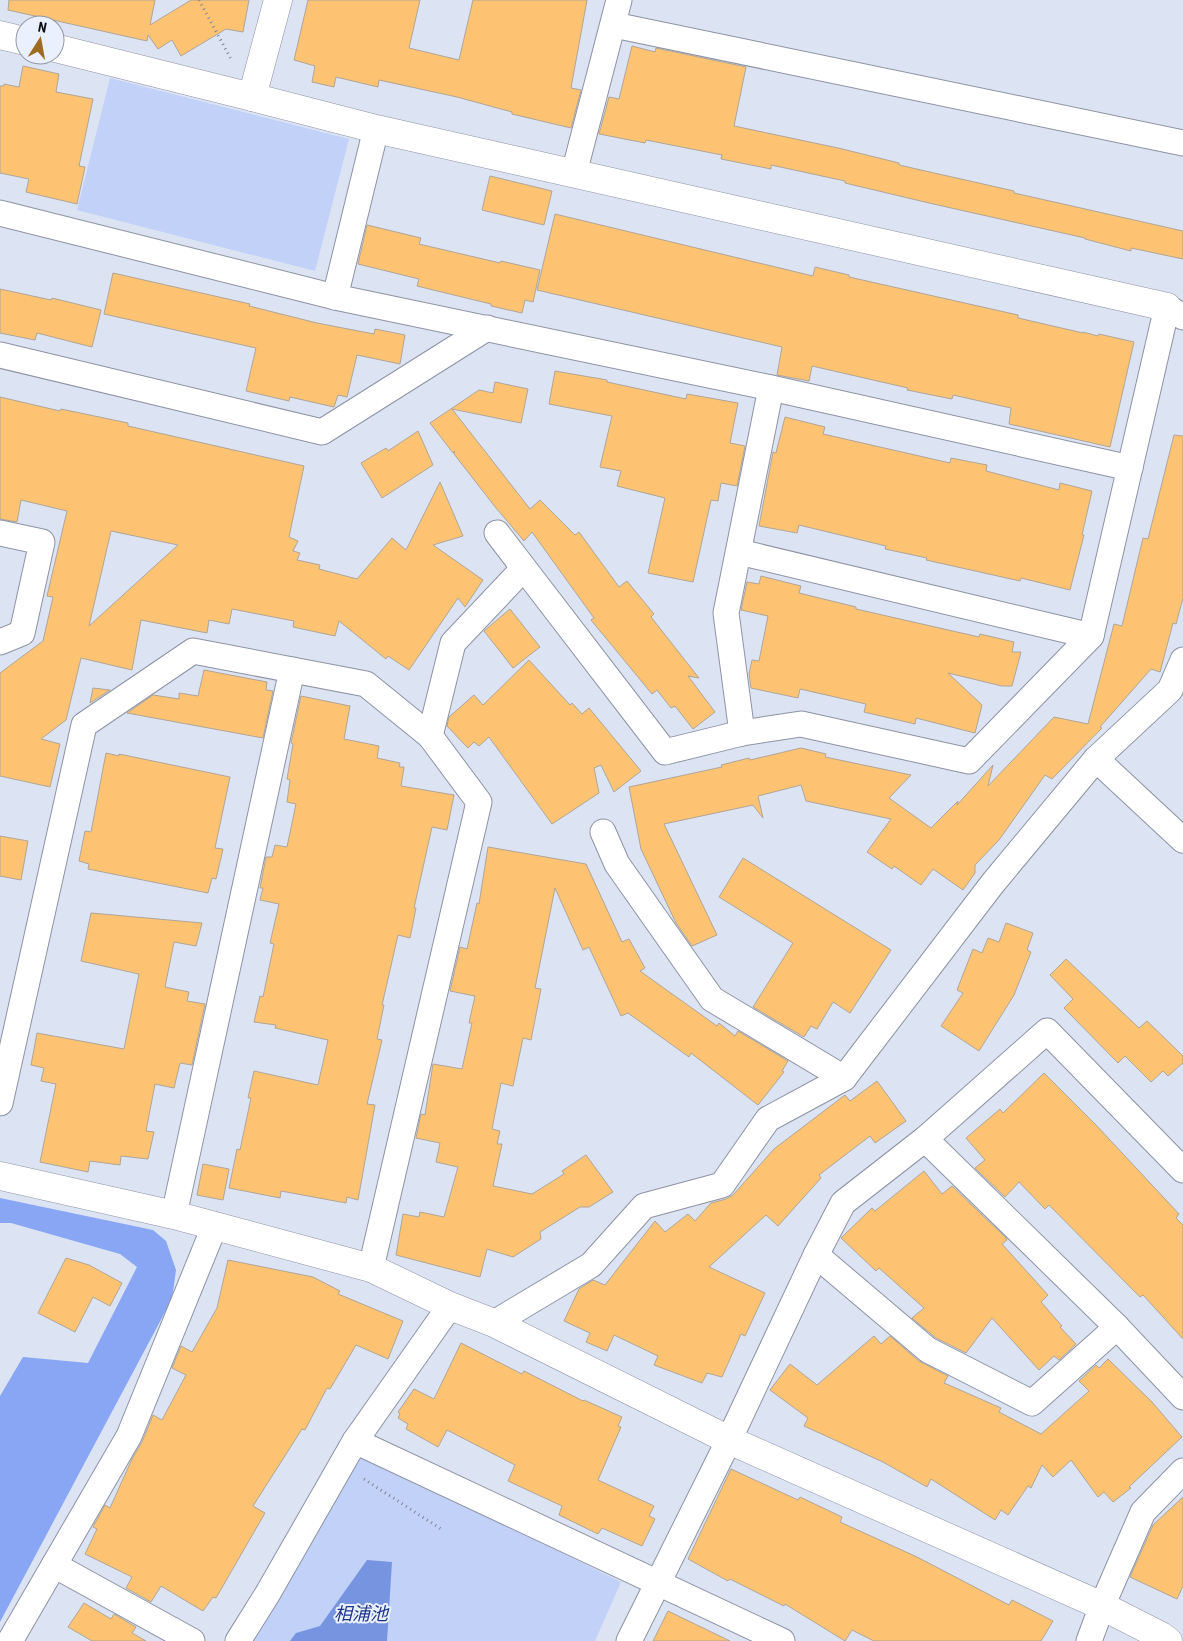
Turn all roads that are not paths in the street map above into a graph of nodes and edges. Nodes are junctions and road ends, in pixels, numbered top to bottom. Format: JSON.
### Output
{"nodes":[{"id":1,"x":278,"y":0,"type":"edge"},
{"id":2,"x":619,"y":0,"type":"edge"},
{"id":3,"x":614,"y":25,"type":"junction"},
{"id":4,"x":0,"y":35,"type":"edge"},
{"id":5,"x":15,"y":39,"type":"edge"},
{"id":6,"x":65,"y":50,"type":"edge"},
{"id":7,"x":252,"y":97,"type":"junction"},
{"id":8,"x":376,"y":129,"type":"junction"},
{"id":9,"x":1183,"y":143,"type":"edge"},
{"id":10,"x":574,"y":173,"type":"junction"},
{"id":11,"x":0,"y":213,"type":"edge"},
{"id":12,"x":335,"y":296,"type":"junction"},
{"id":13,"x":1175,"y":312,"type":"edge"},
{"id":14,"x":487,"y":328,"type":"junction"},
{"id":15,"x":0,"y":355,"type":"edge"},
{"id":16,"x":772,"y":388,"type":"junction"},
{"id":17,"x":1130,"y":468,"type":"junction"},
{"id":18,"x":0,"y":532,"type":"edge"},
{"id":19,"x":497,"y":533,"type":"dead end"},
{"id":20,"x":739,"y":552,"type":"junction"},
{"id":21,"x":523,"y":570,"type":"junction"},
{"id":22,"x":1091,"y":636,"type":"junction"},
{"id":23,"x":0,"y":642,"type":"edge"},
{"id":24,"x":1183,"y":660,"type":"edge"},
{"id":25,"x":292,"y":670,"type":"junction"},
{"id":26,"x":742,"y":733,"type":"junction"},
{"id":27,"x":430,"y":736,"type":"junction"},
{"id":28,"x":1096,"y":759,"type":"junction"},
{"id":29,"x":603,"y":832,"type":"dead end"},
{"id":30,"x":1183,"y":840,"type":"edge"},
{"id":31,"x":844,"y":1078,"type":"junction"},
{"id":32,"x":0,"y":1103,"type":"edge"},
{"id":33,"x":925,"y":1139,"type":"junction"},
{"id":34,"x":1183,"y":1170,"type":"edge"},
{"id":35,"x":0,"y":1176,"type":"edge"},
{"id":36,"x":174,"y":1215,"type":"junction"},
{"id":37,"x":215,"y":1225,"type":"junction"},
{"id":38,"x":816,"y":1255,"type":"junction"},
{"id":39,"x":372,"y":1268,"type":"junction"},
{"id":40,"x":450,"y":1306,"type":"junction"},
{"id":41,"x":494,"y":1322,"type":"junction"},
{"id":42,"x":1117,"y":1327,"type":"junction"},
{"id":43,"x":1183,"y":1397,"type":"edge"},
{"id":44,"x":729,"y":1440,"type":"junction"},
{"id":45,"x":355,"y":1441,"type":"junction"},
{"id":46,"x":1183,"y":1471,"type":"edge"},
{"id":47,"x":54,"y":1565,"type":"junction"},
{"id":48,"x":658,"y":1582,"type":"junction"},
{"id":49,"x":1102,"y":1606,"type":"junction"},
{"id":50,"x":10,"y":1641,"type":"edge"},
{"id":51,"x":192,"y":1641,"type":"edge"},
{"id":52,"x":238,"y":1641,"type":"edge"},
{"id":53,"x":629,"y":1641,"type":"edge"},
{"id":54,"x":782,"y":1641,"type":"edge"},
{"id":55,"x":1089,"y":1641,"type":"edge"},
{"id":56,"x":1168,"y":1641,"type":"edge"}],
"edges":[{"from":1,"to":7,"type":"street"},
{"from":2,"to":3,"type":"street"},
{"from":3,"to":9,"type":"street"},
{"from":3,"to":10,"type":"street"},
{"from":4,"to":5,"type":"street"},
{"from":6,"to":7,"type":"street"},
{"from":7,"to":8,"type":"street"},
{"from":8,"to":10,"type":"street"},
{"from":8,"to":12,"type":"street"},
{"from":10,"to":13,"type":"street"},
{"from":11,"to":12,"type":"street"},
{"from":12,"to":14,"type":"street"},
{"from":13,"to":17,"type":"street"},
{"from":14,"to":15,"type":"street"},
{"from":14,"to":16,"type":"street"},
{"from":16,"to":17,"type":"street"},
{"from":16,"to":20,"type":"street"},
{"from":17,"to":22,"type":"street"},
{"from":18,"to":23,"type":"street"},
{"from":19,"to":21,"type":"street"},
{"from":20,"to":22,"type":"street"},
{"from":20,"to":26,"type":"street"},
{"from":21,"to":26,"type":"street"},
{"from":21,"to":27,"type":"street"},
{"from":22,"to":26,"type":"street"},
{"from":24,"to":28,"type":"street"},
{"from":25,"to":27,"type":"street"},
{"from":25,"to":32,"type":"street"},
{"from":25,"to":36,"type":"street"},
{"from":27,"to":39,"type":"street"},
{"from":28,"to":30,"type":"street"},
{"from":28,"to":31,"type":"street"},
{"from":29,"to":31,"type":"street"},
{"from":31,"to":41,"type":"street"},
{"from":33,"to":34,"type":"street"},
{"from":33,"to":38,"type":"street"},
{"from":33,"to":42,"type":"street"},
{"from":35,"to":36,"type":"street"},
{"from":36,"to":37,"type":"street"},
{"from":37,"to":39,"type":"street"},
{"from":37,"to":47,"type":"street"},
{"from":38,"to":42,"type":"street"},
{"from":38,"to":44,"type":"street"},
{"from":39,"to":40,"type":"street"},
{"from":40,"to":41,"type":"street"},
{"from":40,"to":45,"type":"street"},
{"from":41,"to":44,"type":"street"},
{"from":42,"to":43,"type":"street"},
{"from":44,"to":48,"type":"street"},
{"from":44,"to":49,"type":"street"},
{"from":45,"to":48,"type":"street"},
{"from":45,"to":52,"type":"street"},
{"from":46,"to":49,"type":"street"},
{"from":47,"to":50,"type":"street"},
{"from":47,"to":51,"type":"street"},
{"from":48,"to":53,"type":"street"},
{"from":48,"to":54,"type":"street"},
{"from":49,"to":55,"type":"street"},
{"from":49,"to":56,"type":"street"}]}
